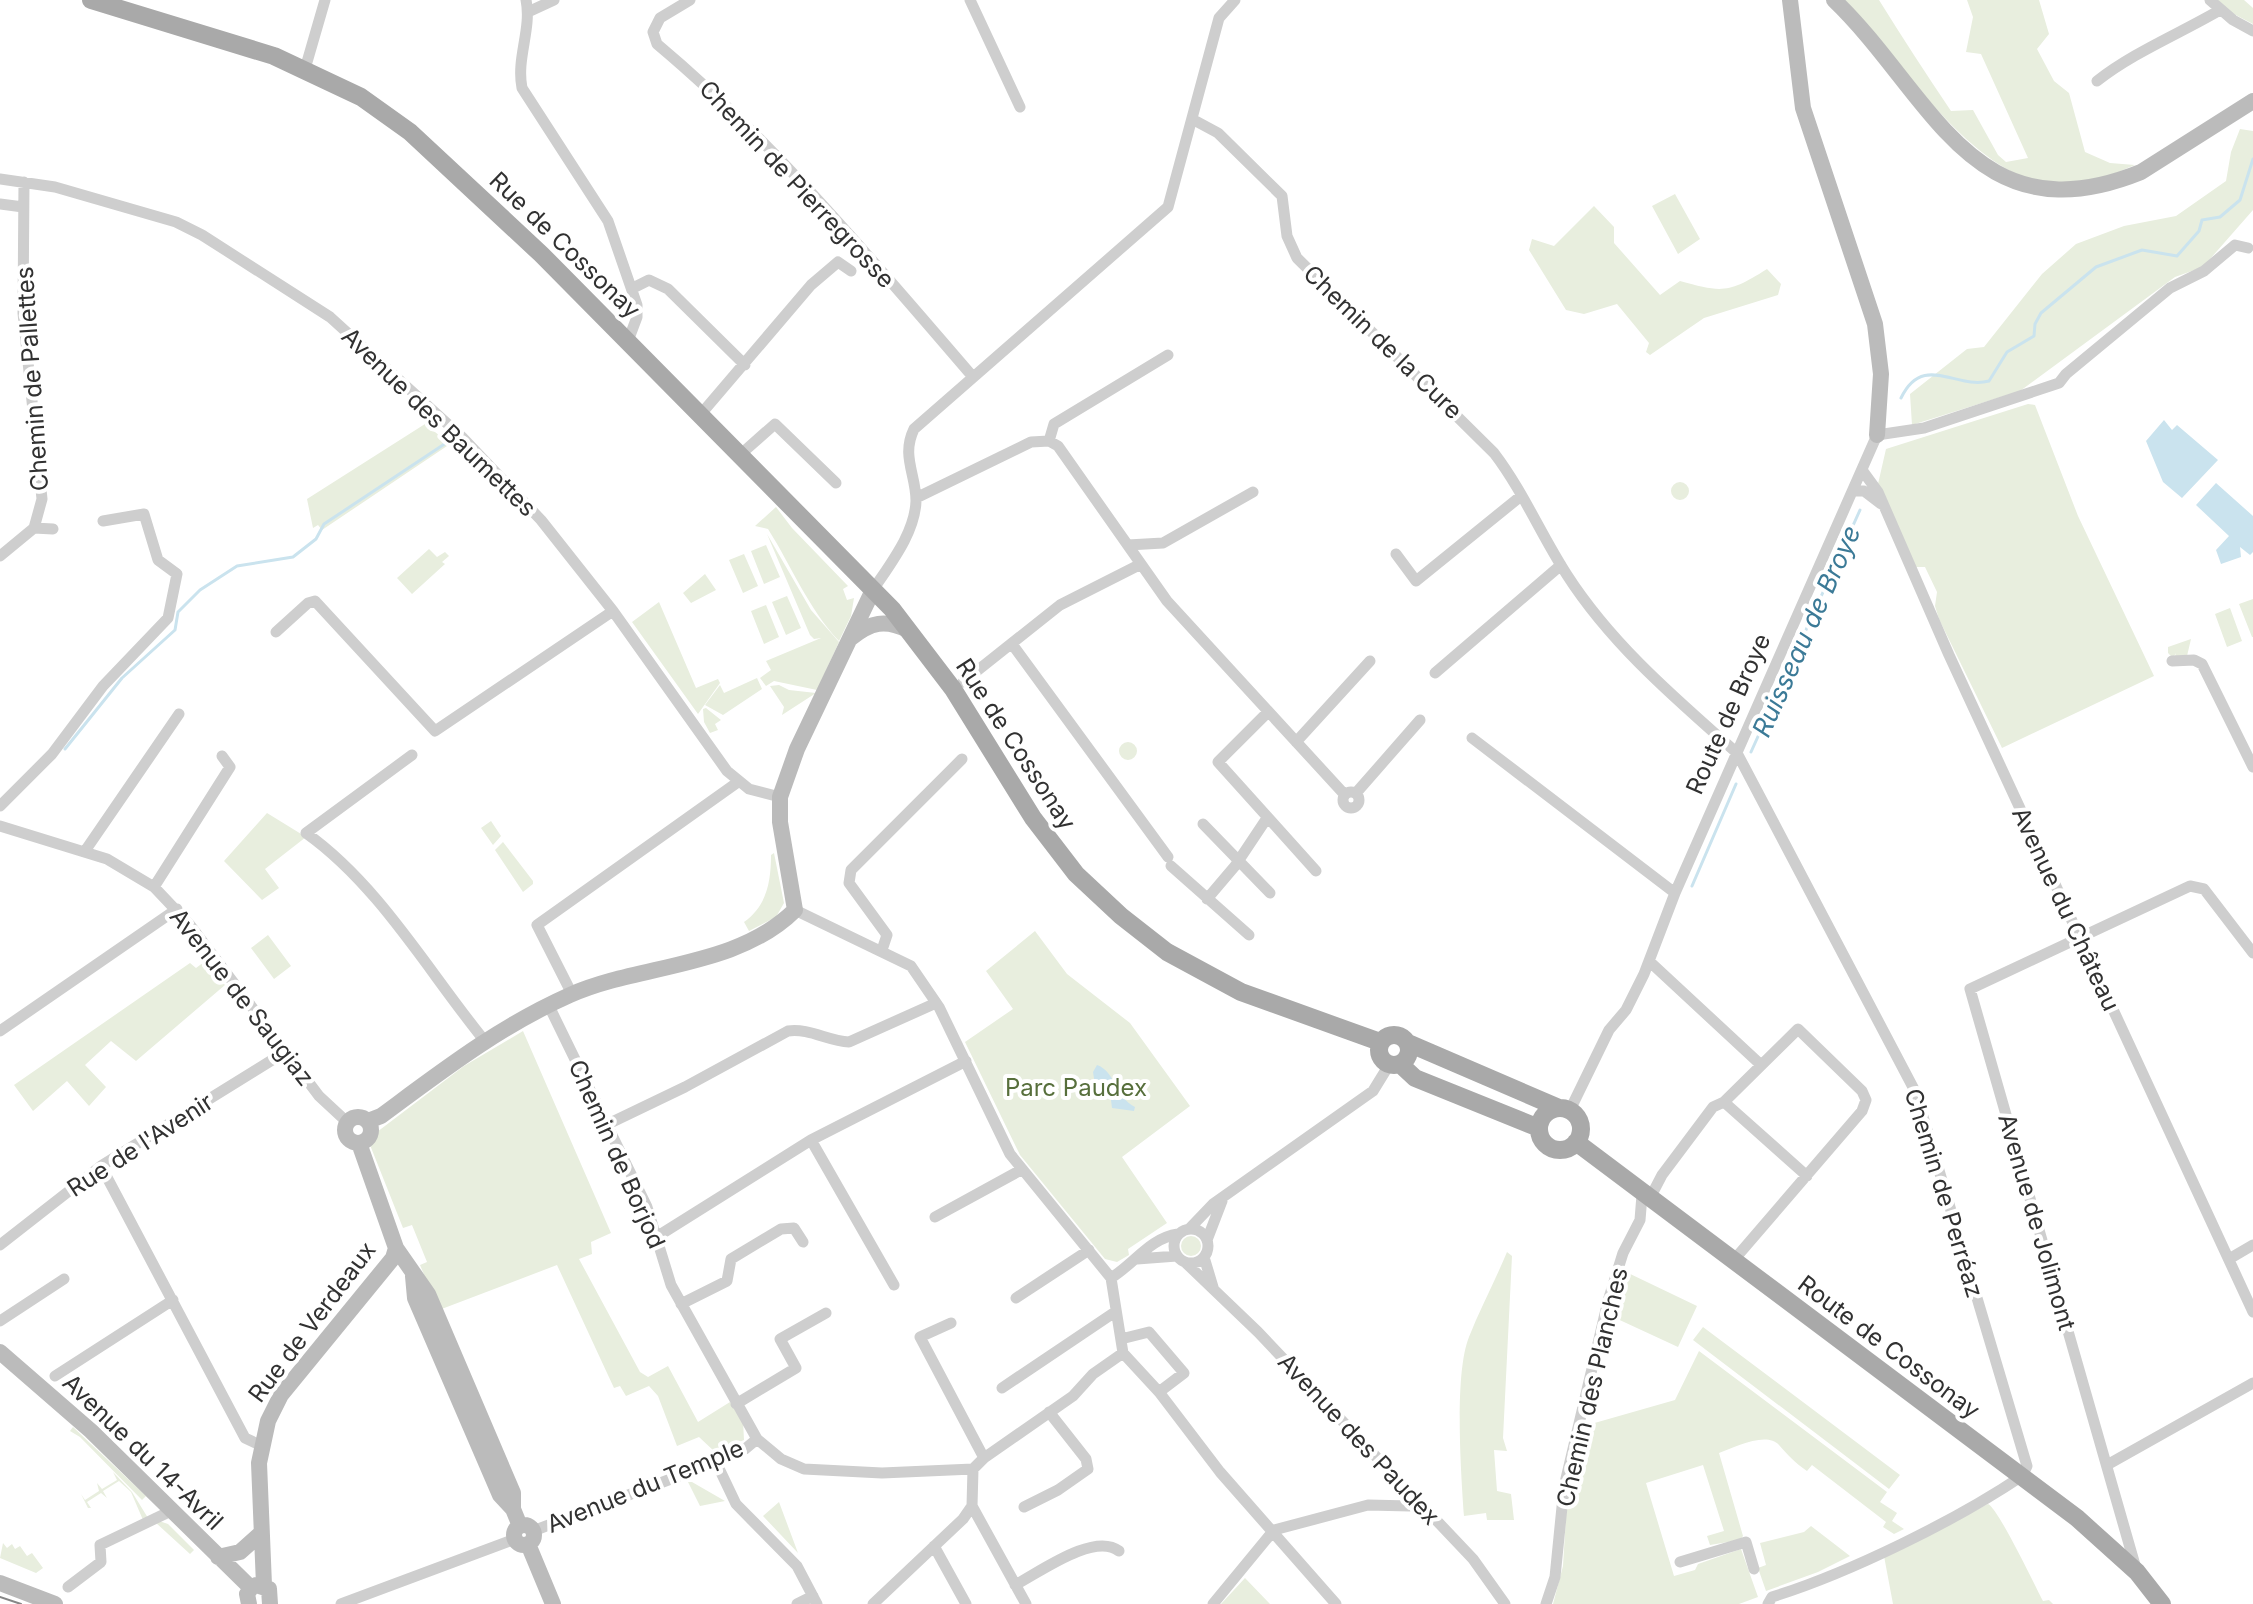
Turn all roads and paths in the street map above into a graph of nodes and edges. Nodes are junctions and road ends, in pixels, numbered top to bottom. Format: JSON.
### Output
{"nodes":[{"id":1,"x":91,"y":0,"type":"edge"},
{"id":2,"x":325,"y":0,"type":"edge"},
{"id":3,"x":554,"y":0,"type":"edge"},
{"id":4,"x":690,"y":0,"type":"edge"},
{"id":5,"x":970,"y":0,"type":"edge"},
{"id":6,"x":1235,"y":0,"type":"edge"},
{"id":7,"x":1790,"y":0,"type":"edge"},
{"id":8,"x":1834,"y":0,"type":"edge"},
{"id":9,"x":2210,"y":0,"type":"edge"},
{"id":10,"x":527,"y":6,"type":"edge"},
{"id":11,"x":2220,"y":10,"type":"junction"},
{"id":12,"x":2253,"y":31,"type":"edge"},
{"id":13,"x":305,"y":69,"type":"junction"},
{"id":14,"x":2097,"y":81,"type":"dead end"},
{"id":15,"x":2253,"y":101,"type":"edge"},
{"id":16,"x":1020,"y":107,"type":"dead end"},
{"id":17,"x":1192,"y":119,"type":"junction"},
{"id":18,"x":0,"y":179,"type":"edge"},
{"id":19,"x":24,"y":182,"type":"junction"},
{"id":20,"x":0,"y":204,"type":"edge"},
{"id":21,"x":23,"y":207,"type":"junction"},
{"id":22,"x":2248,"y":248,"type":"dead end"},
{"id":23,"x":851,"y":271,"type":"dead end"},
{"id":24,"x":633,"y":288,"type":"junction"},
{"id":25,"x":628,"y":341,"type":"junction"},
{"id":26,"x":1168,"y":355,"type":"dead end"},
{"id":27,"x":745,"y":365,"type":"junction"},
{"id":28,"x":973,"y":377,"type":"junction"},
{"id":29,"x":701,"y":414,"type":"junction"},
{"id":30,"x":1877,"y":435,"type":"junction"},
{"id":31,"x":1049,"y":441,"type":"junction"},
{"id":32,"x":741,"y":454,"type":"junction"},
{"id":33,"x":1862,"y":470,"type":"junction"},
{"id":34,"x":836,"y":483,"type":"dead end"},
{"id":35,"x":1853,"y":491,"type":"junction"},
{"id":36,"x":1253,"y":492,"type":"dead end"},
{"id":37,"x":1521,"y":496,"type":"junction"},
{"id":38,"x":916,"y":498,"type":"junction"},
{"id":39,"x":1881,"y":505,"type":"junction"},
{"id":40,"x":103,"y":521,"type":"dead end"},
{"id":41,"x":34,"y":528,"type":"junction"},
{"id":42,"x":53,"y":529,"type":"dead end"},
{"id":43,"x":1128,"y":545,"type":"junction"},
{"id":44,"x":1396,"y":554,"type":"dead end"},
{"id":45,"x":0,"y":556,"type":"edge"},
{"id":46,"x":1139,"y":565,"type":"junction"},
{"id":47,"x":1561,"y":565,"type":"junction"},
{"id":48,"x":873,"y":590,"type":"junction"},
{"id":49,"x":613,"y":611,"type":"junction"},
{"id":50,"x":908,"y":630,"type":"junction"},
{"id":51,"x":276,"y":632,"type":"dead end"},
{"id":52,"x":850,"y":639,"type":"junction"},
{"id":53,"x":1012,"y":644,"type":"junction"},
{"id":54,"x":1370,"y":661,"type":"dead end"},
{"id":55,"x":2172,"y":661,"type":"dead end"},
{"id":56,"x":1435,"y":673,"type":"dead end"},
{"id":57,"x":963,"y":682,"type":"dead end"},
{"id":58,"x":1268,"y":712,"type":"junction"},
{"id":59,"x":179,"y":714,"type":"dead end"},
{"id":60,"x":1420,"y":720,"type":"dead end"},
{"id":61,"x":1472,"y":738,"type":"dead end"},
{"id":62,"x":1296,"y":742,"type":"junction"},
{"id":63,"x":1737,"y":753,"type":"junction"},
{"id":64,"x":412,"y":755,"type":"dead end"},
{"id":65,"x":222,"y":756,"type":"dead end"},
{"id":66,"x":962,"y":759,"type":"dead end"},
{"id":67,"x":2253,"y":767,"type":"edge"},
{"id":68,"x":738,"y":782,"type":"junction"},
{"id":69,"x":780,"y":797,"type":"junction"},
{"id":70,"x":0,"y":806,"type":"edge"},
{"id":71,"x":1267,"y":818,"type":"junction"},
{"id":72,"x":1203,"y":824,"type":"dead end"},
{"id":73,"x":0,"y":825,"type":"edge"},
{"id":74,"x":85,"y":851,"type":"junction"},
{"id":75,"x":1240,"y":859,"type":"junction"},
{"id":76,"x":1316,"y":871,"type":"dead end"},
{"id":77,"x":154,"y":887,"type":"junction"},
{"id":78,"x":1270,"y":893,"type":"dead end"},
{"id":79,"x":1675,"y":893,"type":"junction"},
{"id":80,"x":1207,"y":899,"type":"junction"},
{"id":81,"x":177,"y":909,"type":"junction"},
{"id":82,"x":795,"y":910,"type":"junction"},
{"id":83,"x":1249,"y":935,"type":"dead end"},
{"id":84,"x":2080,"y":938,"type":"junction"},
{"id":85,"x":882,"y":950,"type":"junction"},
{"id":86,"x":2253,"y":953,"type":"edge"},
{"id":87,"x":1649,"y":961,"type":"junction"},
{"id":88,"x":572,"y":994,"type":"junction"},
{"id":89,"x":936,"y":1003,"type":"junction"},
{"id":90,"x":549,"y":1006,"type":"junction"},
{"id":91,"x":0,"y":1031,"type":"edge"},
{"id":92,"x":484,"y":1040,"type":"junction"},
{"id":93,"x":1380,"y":1042,"type":"junction"},
{"id":94,"x":1408,"y":1043,"type":"junction"},
{"id":95,"x":285,"y":1052,"type":"junction"},
{"id":96,"x":966,"y":1061,"type":"junction"},
{"id":97,"x":1394,"y":1064,"type":"junction"},
{"id":98,"x":1760,"y":1064,"type":"junction"},
{"id":99,"x":1724,"y":1102,"type":"junction"},
{"id":100,"x":1565,"y":1109,"type":"junction"},
{"id":101,"x":368,"y":1121,"type":"junction"},
{"id":102,"x":347,"y":1122,"type":"junction"},
{"id":103,"x":608,"y":1124,"type":"junction"},
{"id":104,"x":1539,"y":1128,"type":"junction"},
{"id":105,"x":811,"y":1140,"type":"junction"},
{"id":106,"x":1576,"y":1142,"type":"junction"},
{"id":107,"x":359,"y":1143,"type":"junction"},
{"id":108,"x":101,"y":1166,"type":"junction"},
{"id":109,"x":1021,"y":1170,"type":"junction"},
{"id":110,"x":1807,"y":1176,"type":"junction"},
{"id":111,"x":1222,"y":1201,"type":"junction"},
{"id":112,"x":1651,"y":1201,"type":"junction"},
{"id":113,"x":935,"y":1217,"type":"dead end"},
{"id":114,"x":1640,"y":1220,"type":"junction"},
{"id":115,"x":1184,"y":1231,"type":"junction"},
{"id":116,"x":658,"y":1236,"type":"junction"},
{"id":117,"x":1207,"y":1240,"type":"junction"},
{"id":118,"x":803,"y":1242,"type":"dead end"},
{"id":119,"x":0,"y":1245,"type":"edge"},
{"id":120,"x":2253,"y":1245,"type":"edge"},
{"id":121,"x":396,"y":1248,"type":"junction"},
{"id":122,"x":1089,"y":1250,"type":"junction"},
{"id":123,"x":1204,"y":1257,"type":"junction"},
{"id":124,"x":1137,"y":1259,"type":"junction"},
{"id":125,"x":1181,"y":1259,"type":"junction"},
{"id":126,"x":2229,"y":1259,"type":"junction"},
{"id":127,"x":1733,"y":1261,"type":"junction"},
{"id":128,"x":1111,"y":1278,"type":"junction"},
{"id":129,"x":64,"y":1279,"type":"dead end"},
{"id":130,"x":894,"y":1285,"type":"dead end"},
{"id":131,"x":1213,"y":1287,"type":"junction"},
{"id":132,"x":1016,"y":1298,"type":"dead end"},
{"id":133,"x":173,"y":1300,"type":"junction"},
{"id":134,"x":681,"y":1304,"type":"junction"},
{"id":135,"x":1115,"y":1312,"type":"junction"},
{"id":136,"x":2253,"y":1312,"type":"edge"},
{"id":137,"x":826,"y":1313,"type":"dead end"},
{"id":138,"x":0,"y":1321,"type":"edge"},
{"id":139,"x":951,"y":1323,"type":"dead end"},
{"id":140,"x":1121,"y":1339,"type":"junction"},
{"id":141,"x":0,"y":1352,"type":"edge"},
{"id":142,"x":1123,"y":1353,"type":"junction"},
{"id":143,"x":55,"y":1376,"type":"dead end"},
{"id":144,"x":2253,"y":1383,"type":"edge"},
{"id":145,"x":1002,"y":1388,"type":"dead end"},
{"id":146,"x":1159,"y":1392,"type":"junction"},
{"id":147,"x":736,"y":1404,"type":"junction"},
{"id":148,"x":1049,"y":1412,"type":"junction"},
{"id":149,"x":757,"y":1439,"type":"junction"},
{"id":150,"x":260,"y":1445,"type":"junction"},
{"id":151,"x":984,"y":1458,"type":"junction"},
{"id":152,"x":716,"y":1462,"type":"junction"},
{"id":153,"x":2107,"y":1465,"type":"junction"},
{"id":154,"x":973,"y":1469,"type":"junction"},
{"id":155,"x":2022,"y":1476,"type":"junction"},
{"id":156,"x":1416,"y":1501,"type":"junction"},
{"id":157,"x":972,"y":1506,"type":"junction"},
{"id":158,"x":1024,"y":1507,"type":"dead end"},
{"id":159,"x":173,"y":1510,"type":"junction"},
{"id":160,"x":963,"y":1519,"type":"junction"},
{"id":161,"x":988,"y":1530,"type":"junction"},
{"id":162,"x":1274,"y":1530,"type":"junction"},
{"id":163,"x":259,"y":1535,"type":"junction"},
{"id":164,"x":524,"y":1535,"type":"junction"},
{"id":165,"x":934,"y":1546,"type":"junction"},
{"id":166,"x":1119,"y":1551,"type":"dead end"},
{"id":167,"x":218,"y":1557,"type":"junction"},
{"id":168,"x":1680,"y":1562,"type":"dead end"},
{"id":169,"x":1754,"y":1569,"type":"dead end"},
{"id":170,"x":2137,"y":1572,"type":"junction"},
{"id":171,"x":0,"y":1583,"type":"edge"},
{"id":172,"x":1015,"y":1585,"type":"junction"},
{"id":173,"x":68,"y":1587,"type":"dead end"},
{"id":174,"x":254,"y":1592,"type":"edge"},
{"id":175,"x":1502,"y":1599,"type":"edge"},
{"id":176,"x":815,"y":1600,"type":"edge"},
{"id":177,"x":55,"y":1604,"type":"edge"},
{"id":178,"x":270,"y":1604,"type":"edge"},
{"id":179,"x":341,"y":1604,"type":"edge"},
{"id":180,"x":553,"y":1604,"type":"edge"},
{"id":181,"x":797,"y":1604,"type":"edge"},
{"id":182,"x":873,"y":1604,"type":"edge"},
{"id":183,"x":966,"y":1604,"type":"edge"},
{"id":184,"x":1026,"y":1604,"type":"edge"},
{"id":185,"x":1213,"y":1604,"type":"edge"},
{"id":186,"x":1336,"y":1604,"type":"edge"},
{"id":187,"x":1546,"y":1604,"type":"edge"},
{"id":188,"x":1768,"y":1604,"type":"edge"},
{"id":189,"x":2162,"y":1604,"type":"edge"}],
"edges":[{"from":1,"to":13,"type":"main road","name":"Rue de Cossonay"},
{"from":2,"to":13,"type":"street"},
{"from":3,"to":10,"type":"street"},
{"from":4,"to":28,"type":"street","name":"Chemin de Pierregrosse"},
{"from":5,"to":16,"type":"street"},
{"from":6,"to":17,"type":"street"},
{"from":7,"to":30,"type":"street","name":"Route de Broye"},
{"from":8,"to":15,"type":"street"},
{"from":9,"to":11,"type":"street"},
{"from":10,"to":24,"type":"street"},
{"from":11,"to":12,"type":"street"},
{"from":11,"to":14,"type":"street"},
{"from":13,"to":25,"type":"main road","name":"Rue de Cossonay"},
{"from":17,"to":28,"type":"street"},
{"from":17,"to":37,"type":"street","name":"Chemin de la Cure"},
{"from":18,"to":19,"type":"street","name":"Avenue des Baumettes"},
{"from":19,"to":21,"type":"street","name":"Chemin de Pallettes"},
{"from":19,"to":49,"type":"street","name":"Avenue des Baumettes"},
{"from":20,"to":21,"type":"street"},
{"from":21,"to":41,"type":"street","name":"Chemin de Pallettes"},
{"from":22,"to":30,"type":"street"},
{"from":23,"to":27,"type":"street"},
{"from":24,"to":25,"type":"street"},
{"from":24,"to":27,"type":"street","name":"Rue de Cossonay"},
{"from":25,"to":29,"type":"main road","name":"Rue de Cossonay"},
{"from":26,"to":31,"type":"street"},
{"from":27,"to":29,"type":"street"},
{"from":28,"to":38,"type":"street"},
{"from":29,"to":32,"type":"main road","name":"Rue de Cossonay"},
{"from":30,"to":33,"type":"street","name":"Route de Broye"},
{"from":31,"to":38,"type":"street"},
{"from":31,"to":43,"type":"street"},
{"from":32,"to":34,"type":"street"},
{"from":32,"to":48,"type":"main road","name":"Rue de Cossonay"},
{"from":33,"to":35,"type":"street","name":"Route de Broye"},
{"from":33,"to":39,"type":"street","name":"Avenue du Château"},
{"from":35,"to":39,"type":"street"},
{"from":35,"to":63,"type":"street","name":"Route de Broye"},
{"from":36,"to":43,"type":"street"},
{"from":37,"to":44,"type":"street"},
{"from":37,"to":47,"type":"street","name":"Chemin de la Cure"},
{"from":38,"to":48,"type":"street"},
{"from":39,"to":84,"type":"street","name":"Avenue du Château"},
{"from":40,"to":70,"type":"street"},
{"from":41,"to":42,"type":"street"},
{"from":41,"to":45,"type":"street"},
{"from":43,"to":46,"type":"street"},
{"from":46,"to":53,"type":"street"},
{"from":46,"to":58,"type":"street"},
{"from":47,"to":56,"type":"street"},
{"from":47,"to":63,"type":"street","name":"Chemin de la Cure"},
{"from":48,"to":50,"type":"main road","name":"Rue de Cossonay"},
{"from":48,"to":52,"type":"street"},
{"from":49,"to":51,"type":"street"},
{"from":49,"to":68,"type":"street","name":"Avenue des Baumettes"},
{"from":50,"to":52,"type":"street"},
{"from":50,"to":93,"type":"main road","name":"Rue de Cossonay"},
{"from":52,"to":69,"type":"street"},
{"from":53,"to":57,"type":"street"},
{"from":53,"to":80,"type":"street"},
{"from":54,"to":62,"type":"street"},
{"from":55,"to":67,"type":"street"},
{"from":58,"to":62,"type":"street"},
{"from":58,"to":71,"type":"street"},
{"from":59,"to":74,"type":"street"},
{"from":60,"to":62,"type":"street"},
{"from":61,"to":79,"type":"street"},
{"from":63,"to":79,"type":"street","name":"Route de Broye"},
{"from":63,"to":155,"type":"street","name":"Chemin de Perréaz"},
{"from":64,"to":92,"type":"street"},
{"from":65,"to":77,"type":"street"},
{"from":66,"to":85,"type":"street"},
{"from":68,"to":69,"type":"street"},
{"from":68,"to":88,"type":"street"},
{"from":69,"to":82,"type":"street"},
{"from":71,"to":75,"type":"street"},
{"from":71,"to":76,"type":"street"},
{"from":72,"to":75,"type":"street"},
{"from":73,"to":74,"type":"street","name":"Avenue de Saugiaz"},
{"from":74,"to":77,"type":"street","name":"Avenue de Saugiaz"},
{"from":75,"to":78,"type":"street"},
{"from":75,"to":80,"type":"street"},
{"from":77,"to":81,"type":"street","name":"Avenue de Saugiaz"},
{"from":79,"to":87,"type":"street","name":"Route de Broye"},
{"from":80,"to":83,"type":"street"},
{"from":81,"to":91,"type":"street"},
{"from":81,"to":95,"type":"street","name":"Avenue de Saugiaz"},
{"from":82,"to":85,"type":"street"},
{"from":82,"to":88,"type":"street"},
{"from":84,"to":86,"type":"street","name":"Avenue de Jolimont"},
{"from":84,"to":126,"type":"street","name":"Avenue du Château"},
{"from":84,"to":153,"type":"street","name":"Avenue de Jolimont"},
{"from":85,"to":89,"type":"street"},
{"from":87,"to":98,"type":"street"},
{"from":87,"to":100,"type":"street","name":"Route de Broye"},
{"from":88,"to":90,"type":"street"},
{"from":89,"to":96,"type":"street"},
{"from":89,"to":103,"type":"street"},
{"from":90,"to":92,"type":"street"},
{"from":90,"to":103,"type":"street","name":"Chemin de Borjod"},
{"from":92,"to":101,"type":"street"},
{"from":93,"to":94,"type":"main road","name":"Rue de Cossonay"},
{"from":93,"to":97,"type":"main road"},
{"from":94,"to":97,"type":"main road"},
{"from":94,"to":100,"type":"main road","name":"Rue de Cossonay"},
{"from":95,"to":102,"type":"street","name":"Avenue de Saugiaz"},
{"from":95,"to":108,"type":"street","name":"Rue de l'Avenir"},
{"from":96,"to":105,"type":"street"},
{"from":96,"to":109,"type":"street"},
{"from":97,"to":104,"type":"main road"},
{"from":97,"to":111,"type":"street"},
{"from":98,"to":99,"type":"street"},
{"from":98,"to":110,"type":"street"},
{"from":99,"to":110,"type":"street"},
{"from":99,"to":112,"type":"street"},
{"from":100,"to":104,"type":"main road"},
{"from":100,"to":106,"type":"main road"},
{"from":101,"to":102,"type":"street"},
{"from":101,"to":107,"type":"street"},
{"from":102,"to":107,"type":"street"},
{"from":103,"to":116,"type":"street","name":"Chemin de Borjod"},
{"from":104,"to":106,"type":"main road"},
{"from":105,"to":116,"type":"street"},
{"from":105,"to":130,"type":"street"},
{"from":106,"to":112,"type":"main road","name":"Route de Cossonay"},
{"from":107,"to":121,"type":"street","name":"Rue de Verdeaux"},
{"from":108,"to":119,"type":"street","name":"Rue de l'Avenir"},
{"from":108,"to":133,"type":"street"},
{"from":109,"to":113,"type":"street"},
{"from":109,"to":122,"type":"street"},
{"from":110,"to":127,"type":"street"},
{"from":111,"to":115,"type":"street"},
{"from":111,"to":117,"type":"street"},
{"from":112,"to":114,"type":"street","name":"Chemin des Planches"},
{"from":112,"to":114,"type":"street"},
{"from":112,"to":127,"type":"main road","name":"Route de Cossonay"},
{"from":114,"to":187,"type":"street","name":"Chemin des Planches"},
{"from":115,"to":117,"type":"street"},
{"from":115,"to":124,"type":"street"},
{"from":115,"to":125,"type":"street"},
{"from":116,"to":134,"type":"street","name":"Chemin de Borjod"},
{"from":117,"to":123,"type":"street"},
{"from":118,"to":134,"type":"street"},
{"from":120,"to":126,"type":"street"},
{"from":121,"to":150,"type":"street","name":"Rue de Verdeaux"},
{"from":121,"to":164,"type":"street"},
{"from":122,"to":128,"type":"street"},
{"from":122,"to":132,"type":"street"},
{"from":123,"to":125,"type":"street"},
{"from":123,"to":131,"type":"street","name":"Avenue des Paudex"},
{"from":124,"to":125,"type":"street"},
{"from":124,"to":128,"type":"street"},
{"from":125,"to":131,"type":"street","name":"Avenue des Paudex"},
{"from":126,"to":136,"type":"street","name":"Avenue du Château"},
{"from":127,"to":155,"type":"main road","name":"Route de Cossonay"},
{"from":128,"to":135,"type":"street"},
{"from":129,"to":138,"type":"street"},
{"from":131,"to":156,"type":"street","name":"Avenue des Paudex"},
{"from":133,"to":143,"type":"street"},
{"from":133,"to":150,"type":"street"},
{"from":134,"to":147,"type":"street","name":"Chemin de Borjod"},
{"from":135,"to":140,"type":"street"},
{"from":135,"to":145,"type":"street"},
{"from":137,"to":147,"type":"street"},
{"from":139,"to":151,"type":"street"},
{"from":140,"to":142,"type":"street"},
{"from":140,"to":146,"type":"street"},
{"from":141,"to":159,"type":"street","name":"Avenue du 14-Avril"},
{"from":142,"to":146,"type":"street"},
{"from":142,"to":148,"type":"street"},
{"from":144,"to":153,"type":"street"},
{"from":146,"to":162,"type":"street"},
{"from":147,"to":149,"type":"street","name":"Chemin de Borjod"},
{"from":148,"to":151,"type":"street"},
{"from":148,"to":158,"type":"street"},
{"from":149,"to":152,"type":"street","name":"Avenue du Temple"},
{"from":149,"to":154,"type":"street"},
{"from":150,"to":163,"type":"street","name":"Rue de Verdeaux"},
{"from":151,"to":154,"type":"street"},
{"from":152,"to":164,"type":"street","name":"Avenue du Temple"},
{"from":152,"to":176,"type":"street"},
{"from":153,"to":170,"type":"street","name":"Avenue de Jolimont"},
{"from":154,"to":157,"type":"street"},
{"from":155,"to":170,"type":"main road","name":"Route de Cossonay"},
{"from":155,"to":188,"type":"street"},
{"from":156,"to":162,"type":"street"},
{"from":156,"to":175,"type":"street","name":"Avenue des Paudex"},
{"from":157,"to":160,"type":"street"},
{"from":157,"to":161,"type":"street"},
{"from":159,"to":167,"type":"street","name":"Avenue du 14-Avril"},
{"from":159,"to":173,"type":"street"},
{"from":160,"to":161,"type":"street"},
{"from":160,"to":165,"type":"street"},
{"from":161,"to":172,"type":"street"},
{"from":162,"to":185,"type":"street"},
{"from":162,"to":186,"type":"street"},
{"from":163,"to":167,"type":"street"},
{"from":163,"to":174,"type":"street","name":"Rue de Verdeaux"},
{"from":164,"to":179,"type":"street","name":"Avenue du Temple"},
{"from":164,"to":180,"type":"street"},
{"from":165,"to":182,"type":"street"},
{"from":165,"to":183,"type":"street"},
{"from":166,"to":172,"type":"street"},
{"from":167,"to":174,"type":"street","name":"Avenue du 14-Avril"},
{"from":168,"to":169,"type":"street"},
{"from":170,"to":189,"type":"main road","name":"Route de Cossonay"},
{"from":171,"to":177,"type":"street"},
{"from":172,"to":184,"type":"street"},
{"from":174,"to":178,"type":"street","name":"Avenue du 14-Avril"},
{"from":176,"to":181,"type":"street"}]}
